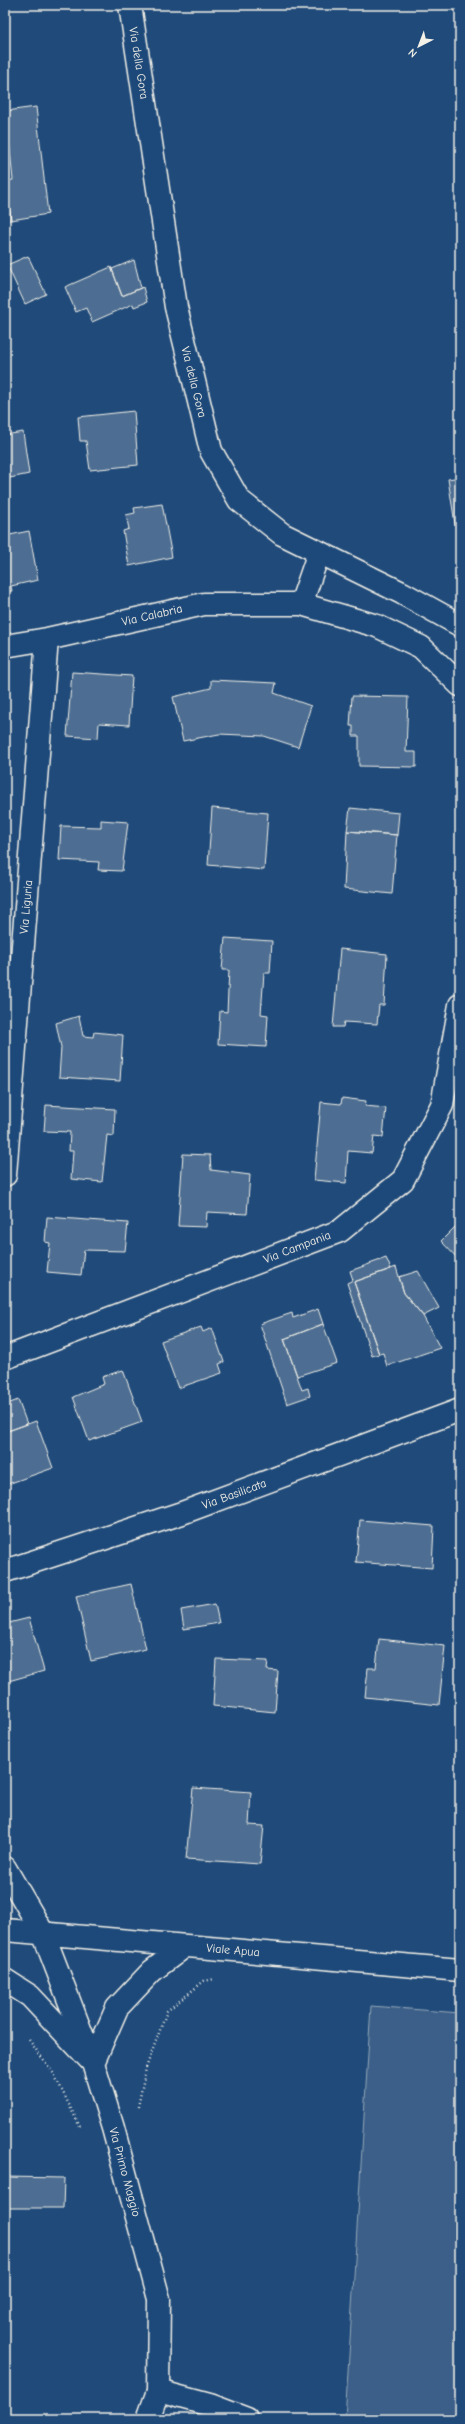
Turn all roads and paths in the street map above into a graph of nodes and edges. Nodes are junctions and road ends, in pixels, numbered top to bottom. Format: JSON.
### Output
{"nodes":[{"id":1,"x":130,"y":5,"type":"edge"},
{"id":2,"x":319,"y":552,"type":"junction"},
{"id":3,"x":301,"y":604,"type":"junction"},
{"id":4,"x":460,"y":626,"type":"edge"},
{"id":5,"x":47,"y":639,"type":"junction"},
{"id":6,"x":5,"y":646,"type":"edge"},
{"id":7,"x":460,"y":685,"type":"edge"},
{"id":8,"x":460,"y":1005,"type":"edge"},
{"id":9,"x":5,"y":1175,"type":"edge"},
{"id":10,"x":5,"y":1358,"type":"edge"},
{"id":11,"x":460,"y":1410,"type":"edge"},
{"id":12,"x":5,"y":1571,"type":"edge"},
{"id":13,"x":5,"y":1868,"type":"edge"},
{"id":14,"x":5,"y":1930,"type":"edge"},
{"id":15,"x":43,"y":1933,"type":"junction"},
{"id":16,"x":185,"y":1946,"type":"junction"},
{"id":17,"x":460,"y":1970,"type":"edge"},
{"id":18,"x":219,"y":1978,"type":"dead end"},
{"id":19,"x":5,"y":1980,"type":"edge"},
{"id":20,"x":28,"y":2038,"type":"dead end"},
{"id":21,"x":93,"y":2063,"type":"junction"},
{"id":22,"x":138,"y":2111,"type":"dead end"},
{"id":23,"x":83,"y":2133,"type":"dead end"},
{"id":24,"x":158,"y":2392,"type":"junction"},
{"id":25,"x":148,"y":2419,"type":"edge"},
{"id":26,"x":247,"y":2419,"type":"edge"}],
"edges":[{"from":1,"to":2,"type":"street","name":"Via della Gora"},
{"from":2,"to":3,"type":"street"},
{"from":2,"to":4,"type":"street","name":"Via della Gora"},
{"from":3,"to":5,"type":"street","name":"Via Calabria"},
{"from":3,"to":7,"type":"street","name":"Via Calabria"},
{"from":5,"to":6,"type":"street","name":"Via Calabria"},
{"from":5,"to":9,"type":"street","name":"Via Liguria"},
{"from":8,"to":10,"type":"street","name":"Via Campania"},
{"from":11,"to":12,"type":"street","name":"Via Basilicata"},
{"from":13,"to":15,"type":"street","name":"Via Primo Maggio"},
{"from":14,"to":15,"type":"street","name":"Viale Apua"},
{"from":15,"to":16,"type":"street","name":"Viale Apua"},
{"from":15,"to":21,"type":"street","name":"Via Primo Maggio"},
{"from":16,"to":17,"type":"street","name":"Viale Apua"},
{"from":16,"to":21,"type":"street"},
{"from":18,"to":22,"type":"path"},
{"from":19,"to":21,"type":"street"},
{"from":20,"to":23,"type":"path"},
{"from":21,"to":24,"type":"street","name":"Via Primo Maggio"},
{"from":24,"to":25,"type":"street","name":"Via Primo Maggio"},
{"from":24,"to":26,"type":"street"}]}
